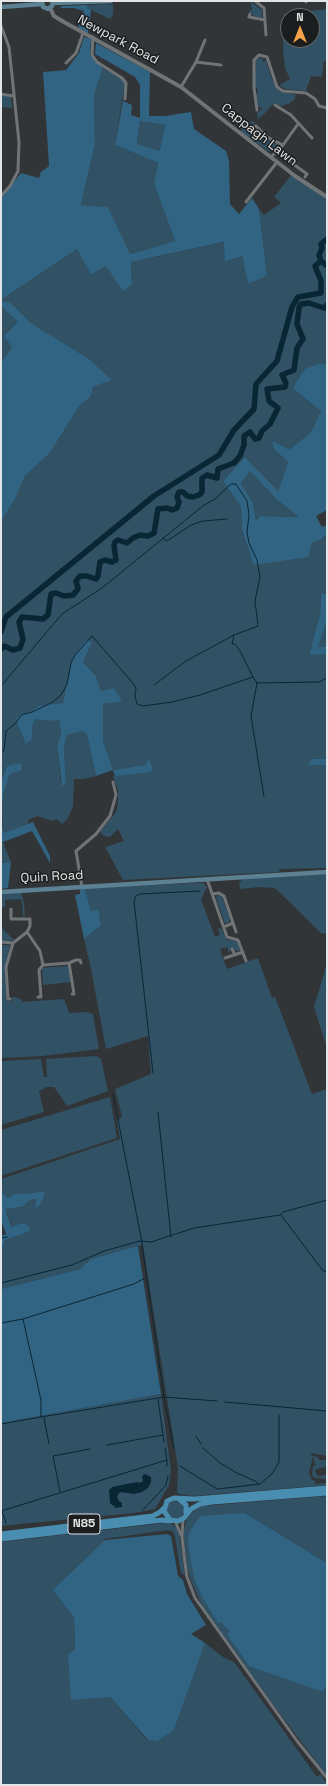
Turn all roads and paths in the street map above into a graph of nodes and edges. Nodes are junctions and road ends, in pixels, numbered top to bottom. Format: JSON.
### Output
{"nodes":[{"id":1,"x":88,"y":1,"type":"edge"},
{"id":2,"x":110,"y":1,"type":"edge"},
{"id":3,"x":255,"y":1,"type":"edge"},
{"id":4,"x":42,"y":2,"type":"edge"},
{"id":5,"x":53,"y":2,"type":"edge"},
{"id":6,"x":1,"y":7,"type":"edge"},
{"id":7,"x":50,"y":8,"type":"junction"},
{"id":8,"x":250,"y":14,"type":"dead end"},
{"id":9,"x":265,"y":20,"type":"junction"},
{"id":10,"x":1,"y":26,"type":"edge"},
{"id":11,"x":83,"y":33,"type":"junction"},
{"id":12,"x":266,"y":35,"type":"dead end"},
{"id":13,"x":93,"y":37,"type":"junction"},
{"id":14,"x":205,"y":40,"type":"dead end"},
{"id":15,"x":196,"y":62,"type":"junction"},
{"id":16,"x":66,"y":63,"type":"dead end"},
{"id":17,"x":221,"y":65,"type":"dead end"},
{"id":18,"x":181,"y":87,"type":"junction"},
{"id":19,"x":1,"y":94,"type":"edge"},
{"id":20,"x":13,"y":96,"type":"junction"},
{"id":21,"x":125,"y":99,"type":"dead end"},
{"id":22,"x":275,"y":105,"type":"dead end"},
{"id":23,"x":327,"y":108,"type":"edge"},
{"id":24,"x":257,"y":110,"type":"dead end"},
{"id":25,"x":298,"y":124,"type":"junction"},
{"id":26,"x":251,"y":128,"type":"dead end"},
{"id":27,"x":312,"y":138,"type":"dead end"},
{"id":28,"x":283,"y":145,"type":"junction"},
{"id":29,"x":279,"y":148,"type":"junction"},
{"id":30,"x":270,"y":157,"type":"junction"},
{"id":31,"x":277,"y":162,"type":"junction"},
{"id":32,"x":305,"y":177,"type":"dead end"},
{"id":33,"x":1,"y":196,"type":"edge"},
{"id":34,"x":327,"y":197,"type":"edge"},
{"id":35,"x":246,"y":202,"type":"dead end"},
{"id":36,"x":112,"y":782,"type":"dead end"},
{"id":37,"x":327,"y":872,"type":"edge"},
{"id":38,"x":207,"y":879,"type":"junction"},
{"id":39,"x":82,"y":887,"type":"junction"},
{"id":40,"x":1,"y":892,"type":"edge"},
{"id":41,"x":212,"y":894,"type":"junction"},
{"id":42,"x":11,"y":909,"type":"dead end"},
{"id":43,"x":233,"y":923,"type":"junction"},
{"id":44,"x":226,"y":926,"type":"dead end"},
{"id":45,"x":28,"y":932,"type":"junction"},
{"id":46,"x":236,"y":932,"type":"dead end"},
{"id":47,"x":1,"y":942,"type":"edge"},
{"id":48,"x":13,"y":943,"type":"junction"},
{"id":49,"x":232,"y":949,"type":"dead end"},
{"id":50,"x":243,"y":952,"type":"junction"},
{"id":51,"x":234,"y":955,"type":"junction"},
{"id":52,"x":225,"y":958,"type":"dead end"},
{"id":53,"x":246,"y":961,"type":"dead end"},
{"id":54,"x":69,"y":963,"type":"junction"},
{"id":55,"x":81,"y":963,"type":"dead end"},
{"id":56,"x":43,"y":965,"type":"junction"},
{"id":57,"x":72,"y":994,"type":"dead end"},
{"id":58,"x":38,"y":997,"type":"dead end"},
{"id":59,"x":10,"y":999,"type":"dead end"},
{"id":60,"x":327,"y":1488,"type":"edge"},
{"id":61,"x":327,"y":1493,"type":"edge"},
{"id":62,"x":178,"y":1498,"type":"junction"},
{"id":63,"x":164,"y":1508,"type":"junction"},
{"id":64,"x":185,"y":1516,"type":"junction"},
{"id":65,"x":174,"y":1521,"type":"junction"},
{"id":66,"x":1,"y":1534,"type":"edge"},
{"id":67,"x":182,"y":1537,"type":"junction"},
{"id":68,"x":1,"y":1539,"type":"edge"},
{"id":69,"x":327,"y":1778,"type":"edge"}],
"edges":[{"from":1,"to":2,"type":"main road"},
{"from":1,"to":5,"type":"main road"},
{"from":3,"to":9,"type":"street"},
{"from":4,"to":6,"type":"main road"},
{"from":4,"to":7,"type":"main road"},
{"from":5,"to":7,"type":"main road"},
{"from":7,"to":11,"type":"street","name":"Newpark Road"},
{"from":8,"to":9,"type":"street"},
{"from":9,"to":12,"type":"street"},
{"from":10,"to":20,"type":"street"},
{"from":11,"to":13,"type":"street","name":"Newpark Road"},
{"from":11,"to":16,"type":"street"},
{"from":13,"to":18,"type":"street","name":"Newpark Road"},
{"from":13,"to":21,"type":"street"},
{"from":14,"to":15,"type":"street"},
{"from":15,"to":17,"type":"street"},
{"from":15,"to":18,"type":"street"},
{"from":18,"to":30,"type":"street","name":"Cappagh Lawn"},
{"from":19,"to":20,"type":"street"},
{"from":20,"to":33,"type":"street"},
{"from":22,"to":25,"type":"street"},
{"from":23,"to":24,"type":"street"},
{"from":25,"to":27,"type":"street"},
{"from":25,"to":28,"type":"street"},
{"from":26,"to":28,"type":"street"},
{"from":28,"to":29,"type":"street"},
{"from":29,"to":30,"type":"street"},
{"from":29,"to":32,"type":"street"},
{"from":30,"to":31,"type":"street","name":"Cappagh Lawn"},
{"from":31,"to":34,"type":"street","name":"Cappagh Lawn"},
{"from":31,"to":35,"type":"street"},
{"from":36,"to":39,"type":"street"},
{"from":37,"to":38,"type":"main road","name":"Quin Road"},
{"from":38,"to":39,"type":"main road","name":"Quin Road"},
{"from":38,"to":41,"type":"street"},
{"from":39,"to":40,"type":"main road","name":"Quin Road"},
{"from":41,"to":43,"type":"street"},
{"from":41,"to":50,"type":"street"},
{"from":42,"to":45,"type":"street"},
{"from":43,"to":44,"type":"street"},
{"from":43,"to":46,"type":"street"},
{"from":45,"to":48,"type":"street"},
{"from":45,"to":56,"type":"street"},
{"from":47,"to":48,"type":"street"},
{"from":48,"to":59,"type":"street"},
{"from":49,"to":51,"type":"street"},
{"from":50,"to":51,"type":"street"},
{"from":50,"to":53,"type":"street"},
{"from":51,"to":52,"type":"street"},
{"from":54,"to":55,"type":"street"},
{"from":54,"to":56,"type":"street"},
{"from":54,"to":57,"type":"street"},
{"from":56,"to":58,"type":"street"},
{"from":60,"to":62,"type":"main road"},
{"from":61,"to":64,"type":"main road","number":"N85"},
{"from":62,"to":63,"type":"main road","number":"N85"},
{"from":62,"to":64,"type":"main road"},
{"from":63,"to":65,"type":"main road"},
{"from":63,"to":66,"type":"main road","number":"N85"},
{"from":64,"to":65,"type":"main road","number":"N85"},
{"from":64,"to":67,"type":"street"},
{"from":65,"to":67,"type":"street"},
{"from":65,"to":68,"type":"main road","number":"N85"},
{"from":67,"to":69,"type":"street"}]}
